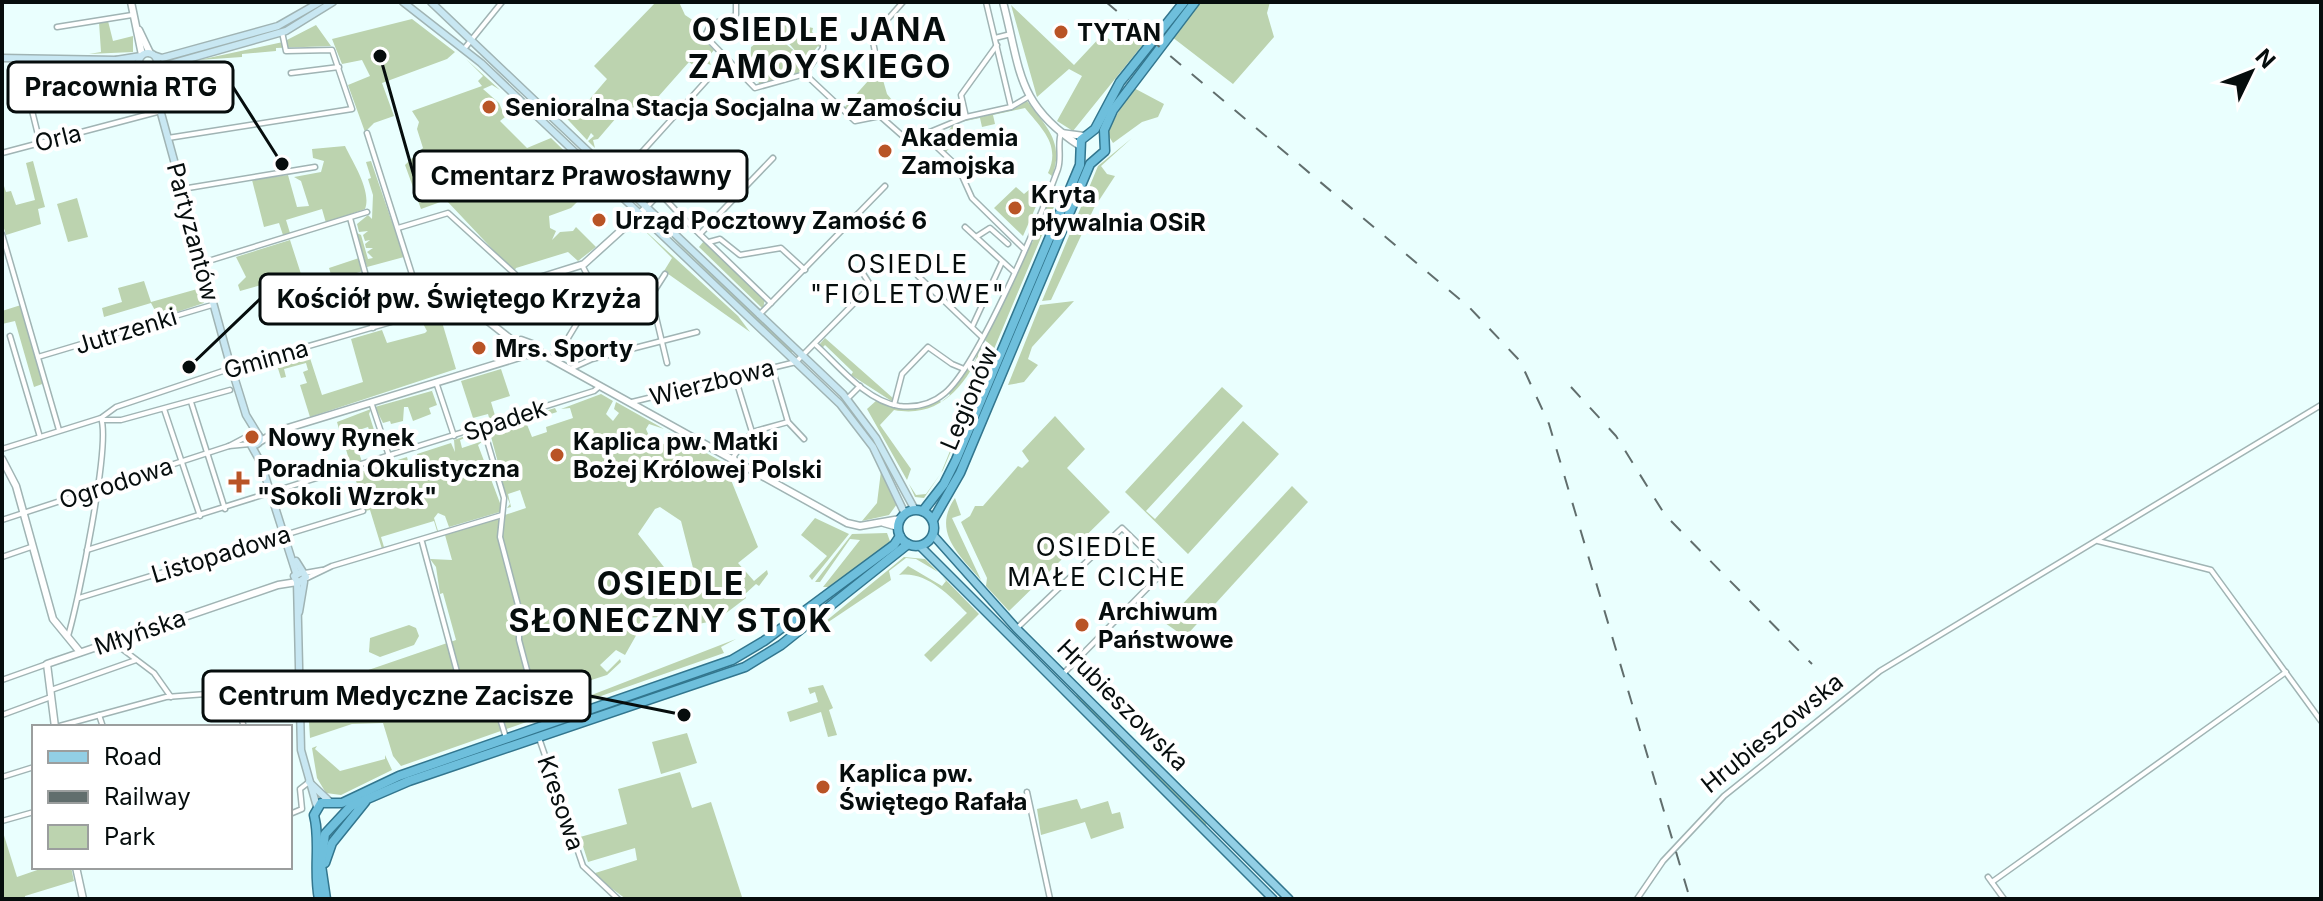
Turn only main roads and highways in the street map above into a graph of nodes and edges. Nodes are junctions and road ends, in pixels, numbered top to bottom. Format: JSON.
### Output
{"nodes":[{"id":1,"x":320,"y":2,"type":"edge"},
{"id":2,"x":333,"y":2,"type":"edge"},
{"id":3,"x":403,"y":2,"type":"edge"},
{"id":4,"x":431,"y":2,"type":"edge"},
{"id":5,"x":1184,"y":2,"type":"edge"},
{"id":6,"x":1195,"y":2,"type":"edge"},
{"id":7,"x":153,"y":54,"type":"junction"},
{"id":8,"x":141,"y":56,"type":"junction"},
{"id":9,"x":2,"y":58,"type":"edge"},
{"id":10,"x":116,"y":60,"type":"junction"},
{"id":11,"x":139,"y":64,"type":"junction"},
{"id":12,"x":155,"y":69,"type":"junction"},
{"id":13,"x":145,"y":71,"type":"junction"},
{"id":14,"x":156,"y":96,"type":"junction"},
{"id":15,"x":1104,"y":139,"type":"junction"},
{"id":16,"x":1084,"y":141,"type":"junction"},
{"id":17,"x":1096,"y":158,"type":"junction"},
{"id":18,"x":919,"y":510,"type":"junction"},
{"id":19,"x":933,"y":520,"type":"junction"},
{"id":20,"x":901,"y":524,"type":"junction"},
{"id":21,"x":933,"y":535,"type":"junction"},
{"id":22,"x":908,"y":544,"type":"junction"},
{"id":23,"x":920,"y":546,"type":"junction"},
{"id":24,"x":300,"y":576,"type":"junction"},
{"id":25,"x":299,"y":612,"type":"junction"},
{"id":26,"x":707,"y":670,"type":"junction"},
{"id":27,"x":710,"y":680,"type":"junction"},
{"id":28,"x":538,"y":734,"type":"junction"},
{"id":29,"x":309,"y":782,"type":"junction"},
{"id":30,"x":369,"y":798,"type":"junction"},
{"id":31,"x":333,"y":802,"type":"junction"},
{"id":32,"x":317,"y":807,"type":"junction"},
{"id":33,"x":343,"y":815,"type":"junction"},
{"id":34,"x":1213,"y":822,"type":"junction"},
{"id":35,"x":318,"y":824,"type":"junction"},
{"id":36,"x":332,"y":827,"type":"junction"},
{"id":37,"x":1204,"y":830,"type":"junction"},
{"id":38,"x":322,"y":873,"type":"junction"},
{"id":39,"x":319,"y":899,"type":"edge"},
{"id":40,"x":326,"y":899,"type":"edge"},
{"id":41,"x":1273,"y":899,"type":"edge"},
{"id":42,"x":1289,"y":899,"type":"edge"}],
"edges":[{"from":1,"to":7,"type":"main road"},
{"from":2,"to":12,"type":"main road"},
{"from":3,"to":20,"type":"main road"},
{"from":4,"to":18,"type":"main road"},
{"from":5,"to":16,"type":"highway","name":"Legionów"},
{"from":6,"to":15,"type":"highway"},
{"from":7,"to":8,"type":"main road"},
{"from":7,"to":12,"type":"main road","name":"Partyzantów"},
{"from":8,"to":10,"type":"main road"},
{"from":8,"to":11,"type":"main road"},
{"from":9,"to":10,"type":"main road"},
{"from":10,"to":11,"type":"main road"},
{"from":11,"to":13,"type":"main road","name":"Partyzantów"},
{"from":12,"to":13,"type":"main road"},
{"from":12,"to":14,"type":"main road","name":"Partyzantów"},
{"from":13,"to":14,"type":"main road","name":"Partyzantów"},
{"from":14,"to":24,"type":"main road","name":"Partyzantów"},
{"from":15,"to":16,"type":"highway"},
{"from":15,"to":17,"type":"highway","name":"Legionów"},
{"from":16,"to":17,"type":"highway"},
{"from":16,"to":18,"type":"highway","name":"Legionów"},
{"from":17,"to":19,"type":"highway","name":"Legionów"},
{"from":18,"to":19,"type":"highway"},
{"from":18,"to":20,"type":"highway"},
{"from":19,"to":21,"type":"highway"},
{"from":20,"to":22,"type":"highway"},
{"from":20,"to":26,"type":"highway"},
{"from":21,"to":23,"type":"highway"},
{"from":21,"to":34,"type":"main road","name":"Hrubieszowska"},
{"from":22,"to":23,"type":"highway"},
{"from":22,"to":27,"type":"highway"},
{"from":23,"to":37,"type":"main road","name":"Hrubieszowska"},
{"from":24,"to":25,"type":"main road"},
{"from":24,"to":25,"type":"main road"},
{"from":25,"to":29,"type":"main road"},
{"from":26,"to":27,"type":"highway"},
{"from":26,"to":28,"type":"highway"},
{"from":27,"to":28,"type":"highway"},
{"from":28,"to":30,"type":"highway"},
{"from":28,"to":31,"type":"highway"},
{"from":29,"to":31,"type":"main road"},
{"from":29,"to":32,"type":"main road"},
{"from":30,"to":33,"type":"highway"},
{"from":30,"to":38,"type":"highway"},
{"from":31,"to":32,"type":"highway"},
{"from":31,"to":33,"type":"highway"},
{"from":32,"to":35,"type":"highway"},
{"from":33,"to":36,"type":"highway"},
{"from":34,"to":37,"type":"main road"},
{"from":34,"to":42,"type":"main road","name":"Hrubieszowska"},
{"from":35,"to":36,"type":"highway"},
{"from":35,"to":39,"type":"highway"},
{"from":36,"to":38,"type":"highway"},
{"from":37,"to":41,"type":"main road","name":"Hrubieszowska"},
{"from":38,"to":40,"type":"highway"}]}
